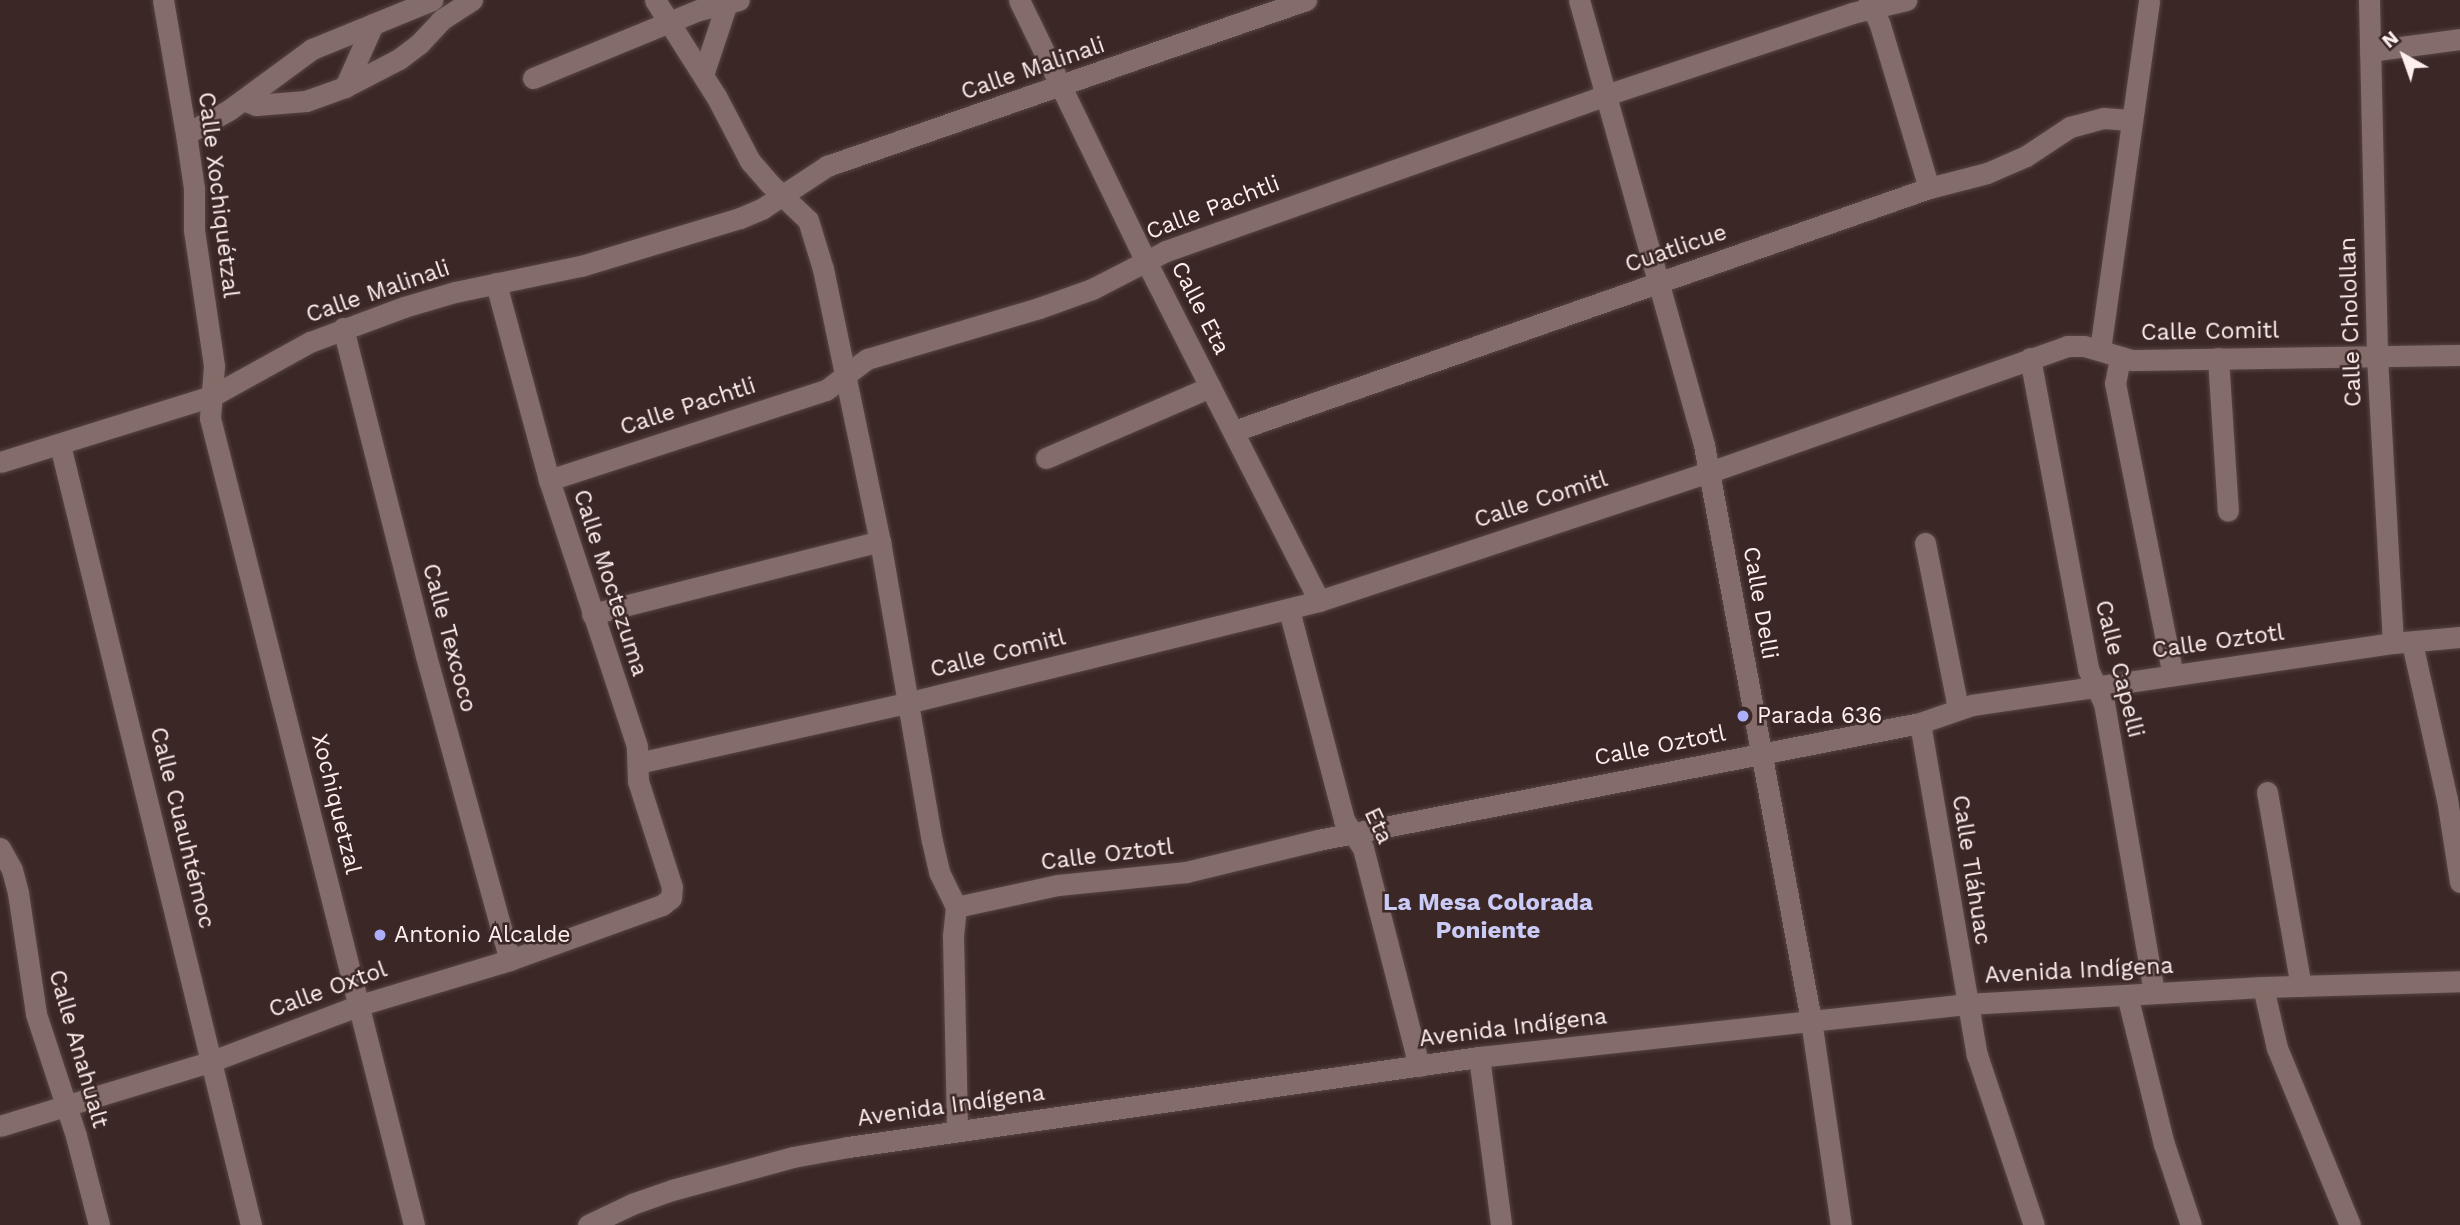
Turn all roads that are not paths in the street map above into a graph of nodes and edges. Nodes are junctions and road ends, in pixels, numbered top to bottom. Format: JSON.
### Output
{"nodes":[{"id":1,"x":163,"y":0,"type":"edge"},
{"id":2,"x":432,"y":0,"type":"edge"},
{"id":3,"x":472,"y":0,"type":"edge"},
{"id":4,"x":655,"y":0,"type":"edge"},
{"id":5,"x":1019,"y":0,"type":"edge"},
{"id":6,"x":1306,"y":0,"type":"edge"},
{"id":7,"x":1578,"y":0,"type":"edge"},
{"id":8,"x":1906,"y":0,"type":"edge"},
{"id":9,"x":2149,"y":0,"type":"edge"},
{"id":10,"x":2369,"y":0,"type":"edge"},
{"id":11,"x":733,"y":1,"type":"edge"},
{"id":12,"x":1871,"y":4,"type":"edge"},
{"id":13,"x":671,"y":23,"type":"junction"},
{"id":14,"x":373,"y":24,"type":"junction"},
{"id":15,"x":2460,"y":39,"type":"edge"},
{"id":16,"x":2370,"y":51,"type":"junction"},
{"id":17,"x":703,"y":75,"type":"junction"},
{"id":18,"x":533,"y":78,"type":"dead end"},
{"id":19,"x":345,"y":87,"type":"junction"},
{"id":20,"x":1062,"y":88,"type":"junction"},
{"id":21,"x":1606,"y":95,"type":"junction"},
{"id":22,"x":243,"y":100,"type":"junction"},
{"id":23,"x":2131,"y":120,"type":"junction"},
{"id":24,"x":186,"y":134,"type":"junction"},
{"id":25,"x":1929,"y":188,"type":"junction"},
{"id":26,"x":782,"y":196,"type":"junction"},
{"id":27,"x":1146,"y":261,"type":"junction"},
{"id":28,"x":496,"y":283,"type":"junction"},
{"id":29,"x":1659,"y":283,"type":"junction"},
{"id":30,"x":343,"y":328,"type":"junction"},
{"id":31,"x":2099,"y":351,"type":"junction"},
{"id":32,"x":2460,"y":355,"type":"edge"},
{"id":33,"x":2377,"y":357,"type":"junction"},
{"id":34,"x":2030,"y":358,"type":"junction"},
{"id":35,"x":2120,"y":358,"type":"junction"},
{"id":36,"x":2218,"y":358,"type":"junction"},
{"id":37,"x":844,"y":376,"type":"junction"},
{"id":38,"x":1210,"y":387,"type":"junction"},
{"id":39,"x":212,"y":396,"type":"junction"},
{"id":40,"x":1234,"y":431,"type":"junction"},
{"id":41,"x":60,"y":445,"type":"junction"},
{"id":42,"x":1046,"y":458,"type":"dead end"},
{"id":43,"x":0,"y":462,"type":"edge"},
{"id":44,"x":1710,"y":472,"type":"junction"},
{"id":45,"x":549,"y":480,"type":"junction"},
{"id":46,"x":2228,"y":511,"type":"dead end"},
{"id":47,"x":880,"y":541,"type":"junction"},
{"id":48,"x":1925,"y":543,"type":"dead end"},
{"id":49,"x":1319,"y":601,"type":"junction"},
{"id":50,"x":1289,"y":610,"type":"junction"},
{"id":51,"x":592,"y":614,"type":"junction"},
{"id":52,"x":2460,"y":637,"type":"edge"},
{"id":53,"x":2403,"y":643,"type":"junction"},
{"id":54,"x":2174,"y":675,"type":"junction"},
{"id":55,"x":2096,"y":687,"type":"junction"},
{"id":56,"x":907,"y":703,"type":"junction"},
{"id":57,"x":1958,"y":708,"type":"junction"},
{"id":58,"x":1920,"y":723,"type":"junction"},
{"id":59,"x":1759,"y":752,"type":"junction"},
{"id":60,"x":638,"y":763,"type":"junction"},
{"id":61,"x":2267,"y":792,"type":"dead end"},
{"id":62,"x":2453,"y":798,"type":"edge"},
{"id":63,"x":1353,"y":834,"type":"junction"},
{"id":64,"x":0,"y":848,"type":"edge"},
{"id":65,"x":2460,"y":882,"type":"edge"},
{"id":66,"x":9,"y":896,"type":"edge"},
{"id":67,"x":671,"y":898,"type":"joint"},
{"id":68,"x":956,"y":907,"type":"junction"},
{"id":69,"x":510,"y":960,"type":"junction"},
{"id":70,"x":2460,"y":981,"type":"edge"},
{"id":71,"x":2301,"y":986,"type":"junction"},
{"id":72,"x":2263,"y":987,"type":"junction"},
{"id":73,"x":2154,"y":993,"type":"junction"},
{"id":74,"x":2127,"y":995,"type":"junction"},
{"id":75,"x":1966,"y":1004,"type":"junction"},
{"id":76,"x":360,"y":1005,"type":"junction"},
{"id":77,"x":1811,"y":1020,"type":"junction"},
{"id":78,"x":1479,"y":1057,"type":"junction"},
{"id":79,"x":212,"y":1061,"type":"junction"},
{"id":80,"x":1419,"y":1066,"type":"junction"},
{"id":81,"x":66,"y":1107,"type":"junction"},
{"id":82,"x":0,"y":1126,"type":"edge"},
{"id":83,"x":957,"y":1130,"type":"junction"},
{"id":84,"x":99,"y":1225,"type":"edge"},
{"id":85,"x":251,"y":1225,"type":"edge"},
{"id":86,"x":414,"y":1225,"type":"edge"},
{"id":87,"x":588,"y":1225,"type":"edge"},
{"id":88,"x":1501,"y":1225,"type":"edge"},
{"id":89,"x":1841,"y":1225,"type":"edge"},
{"id":90,"x":2034,"y":1225,"type":"edge"},
{"id":91,"x":2191,"y":1225,"type":"edge"},
{"id":92,"x":2350,"y":1225,"type":"edge"}],
"edges":[{"from":1,"to":24,"type":"street","name":"Calle Xochiquétzal"},
{"from":2,"to":14,"type":"street"},
{"from":3,"to":19,"type":"street"},
{"from":4,"to":13,"type":"street"},
{"from":5,"to":20,"type":"street","name":"Calle Eta"},
{"from":6,"to":20,"type":"street","name":"Calle Malinali"},
{"from":7,"to":21,"type":"street","name":"Calle Delli"},
{"from":8,"to":12,"type":"street","name":"Calle Pachtli"},
{"from":9,"to":23,"type":"street"},
{"from":10,"to":16,"type":"street","name":"Calle Cholollan"},
{"from":11,"to":13,"type":"street"},
{"from":11,"to":17,"type":"street"},
{"from":12,"to":21,"type":"street","name":"Calle Pachtli"},
{"from":12,"to":25,"type":"street"},
{"from":13,"to":17,"type":"street"},
{"from":13,"to":18,"type":"street"},
{"from":14,"to":19,"type":"street"},
{"from":14,"to":22,"type":"street"},
{"from":15,"to":16,"type":"street"},
{"from":16,"to":33,"type":"street","name":"Calle Cholollan"},
{"from":17,"to":26,"type":"street"},
{"from":19,"to":22,"type":"street"},
{"from":20,"to":26,"type":"street","name":"Calle Malinali"},
{"from":20,"to":27,"type":"street","name":"Calle Eta"},
{"from":21,"to":27,"type":"street","name":"Calle Pachtli"},
{"from":21,"to":29,"type":"street","name":"Calle Delli"},
{"from":22,"to":24,"type":"street"},
{"from":23,"to":25,"type":"street","name":"Cuatlicue"},
{"from":23,"to":31,"type":"street"},
{"from":24,"to":39,"type":"street","name":"Calle Xochiquétzal"},
{"from":25,"to":29,"type":"street","name":"Cuatlicue"},
{"from":26,"to":28,"type":"street","name":"Calle Malinali"},
{"from":26,"to":37,"type":"street"},
{"from":27,"to":37,"type":"street","name":"Calle Pachtli"},
{"from":27,"to":38,"type":"street","name":"Calle Eta"},
{"from":28,"to":30,"type":"street","name":"Calle Malinali"},
{"from":28,"to":45,"type":"street","name":"Calle Moctezuma"},
{"from":29,"to":40,"type":"street","name":"Cuatlicue"},
{"from":29,"to":44,"type":"street","name":"Calle Delli"},
{"from":30,"to":39,"type":"street","name":"Calle Malinali"},
{"from":30,"to":69,"type":"street","name":"Calle Texcoco"},
{"from":31,"to":34,"type":"street","name":"Calle Comitl"},
{"from":31,"to":35,"type":"street","name":"Calle Comitl"},
{"from":32,"to":33,"type":"street","name":"Calle Comitl"},
{"from":33,"to":36,"type":"street","name":"Calle Comitl"},
{"from":33,"to":53,"type":"street","name":"Calle Cholollan"},
{"from":34,"to":44,"type":"street","name":"Calle Comitl"},
{"from":34,"to":55,"type":"street","name":"Calle Capelli"},
{"from":35,"to":36,"type":"street","name":"Calle Comitl"},
{"from":35,"to":54,"type":"street"},
{"from":36,"to":46,"type":"street"},
{"from":37,"to":45,"type":"street","name":"Calle Pachtli"},
{"from":37,"to":47,"type":"street"},
{"from":38,"to":40,"type":"street","name":"Calle Eta"},
{"from":38,"to":42,"type":"street"},
{"from":39,"to":41,"type":"street","name":"Calle Malinali"},
{"from":39,"to":76,"type":"street","name":"Xochiquetzal"},
{"from":40,"to":49,"type":"street","name":"Calle Eta"},
{"from":41,"to":43,"type":"street","name":"Calle Malinali"},
{"from":41,"to":79,"type":"street","name":"Calle Cuauhtémoc"},
{"from":44,"to":49,"type":"street","name":"Calle Comitl"},
{"from":44,"to":59,"type":"street","name":"Calle Delli"},
{"from":45,"to":51,"type":"street","name":"Calle Moctezuma"},
{"from":47,"to":51,"type":"street"},
{"from":47,"to":56,"type":"street"},
{"from":48,"to":57,"type":"street"},
{"from":49,"to":50,"type":"street","name":"Calle Comitl"},
{"from":50,"to":56,"type":"street","name":"Calle Comitl"},
{"from":50,"to":63,"type":"street","name":"Eta"},
{"from":51,"to":60,"type":"street","name":"Calle Moctezuma"},
{"from":52,"to":53,"type":"street","name":"Calle Oztotl"},
{"from":53,"to":54,"type":"street","name":"Calle Oztotl"},
{"from":53,"to":62,"type":"street","name":"Calle Cholollan"},
{"from":54,"to":55,"type":"street","name":"Calle Oztotl"},
{"from":55,"to":57,"type":"street","name":"Calle Oztotl"},
{"from":55,"to":73,"type":"street","name":"Calle Capelli"},
{"from":56,"to":60,"type":"street","name":"Calle Comitl"},
{"from":56,"to":68,"type":"street"},
{"from":57,"to":58,"type":"street","name":"Calle Oztotl"},
{"from":58,"to":59,"type":"street","name":"Calle Oztotl"},
{"from":58,"to":75,"type":"street","name":"Calle Tláhuac"},
{"from":59,"to":63,"type":"street","name":"Calle Oztotl"},
{"from":59,"to":77,"type":"street","name":"Calle Delli"},
{"from":60,"to":67,"type":"street","name":"Calle Moctezuma"},
{"from":61,"to":71,"type":"street"},
{"from":62,"to":65,"type":"street","name":"Calle Cholollan"},
{"from":63,"to":68,"type":"street","name":"Calle Oztotl"},
{"from":63,"to":80,"type":"street","name":"Eta"},
{"from":64,"to":66,"type":"street","name":"Calle Anahualt"},
{"from":66,"to":81,"type":"street","name":"Calle Anahualt"},
{"from":67,"to":69,"type":"street","name":"Calle Oxtol"},
{"from":68,"to":83,"type":"street"},
{"from":69,"to":76,"type":"street","name":"Calle Oxtol"},
{"from":70,"to":71,"type":"street","name":"Avenida Indígena"},
{"from":71,"to":72,"type":"street","name":"Avenida Indígena"},
{"from":72,"to":73,"type":"street","name":"Avenida Indígena"},
{"from":72,"to":92,"type":"street"},
{"from":73,"to":74,"type":"street","name":"Avenida Indígena"},
{"from":74,"to":75,"type":"street","name":"Avenida Indígena"},
{"from":74,"to":91,"type":"street"},
{"from":75,"to":77,"type":"street","name":"Avenida Indígena"},
{"from":75,"to":90,"type":"street","name":"Calle Tláhuac"},
{"from":76,"to":79,"type":"street","name":"Calle Oxtol"},
{"from":76,"to":86,"type":"street","name":"Xochiquetzal"},
{"from":77,"to":78,"type":"street","name":"Avenida Indígena"},
{"from":77,"to":89,"type":"street","name":"Calle Delli"},
{"from":78,"to":80,"type":"street","name":"Avenida Indígena"},
{"from":78,"to":88,"type":"street"},
{"from":79,"to":81,"type":"street","name":"Calle Oxtol"},
{"from":79,"to":85,"type":"street","name":"Calle Cuauhtémoc"},
{"from":80,"to":83,"type":"street","name":"Avenida Indígena"},
{"from":81,"to":82,"type":"street","name":"Calle Oxtol"},
{"from":81,"to":84,"type":"street","name":"Calle Anahualt"},
{"from":83,"to":87,"type":"street","name":"Avenida Indígena"}]}
